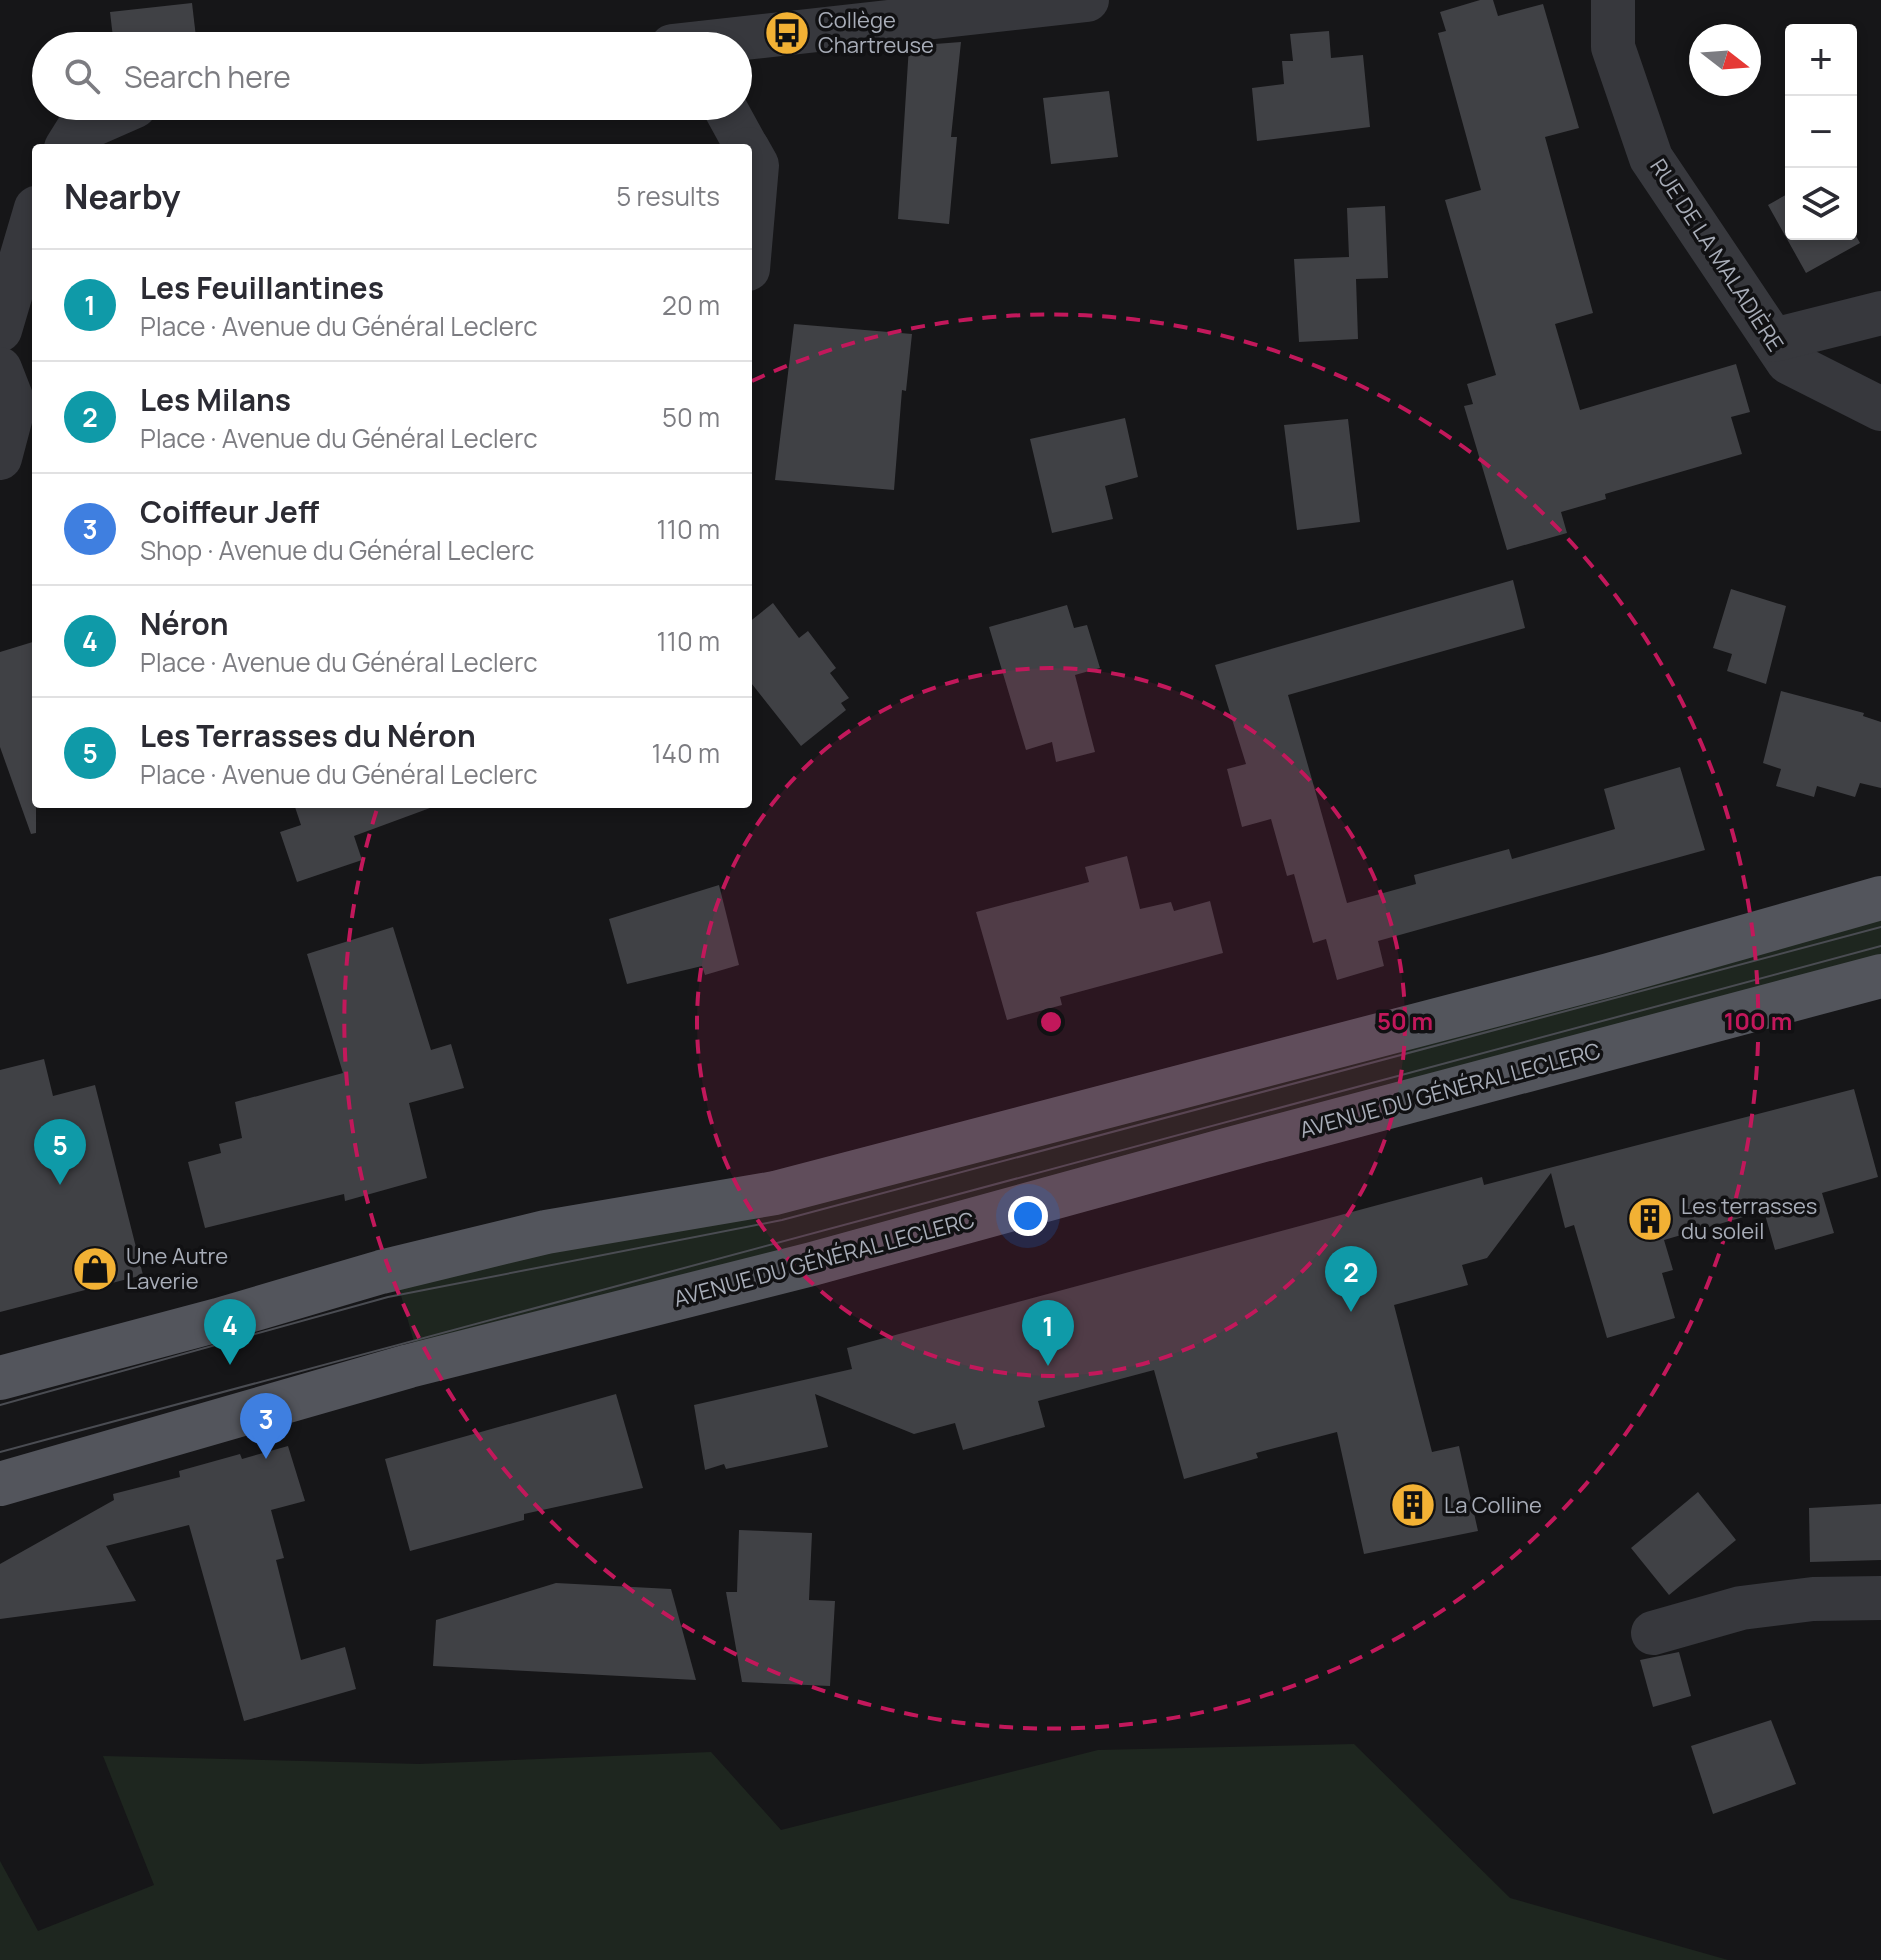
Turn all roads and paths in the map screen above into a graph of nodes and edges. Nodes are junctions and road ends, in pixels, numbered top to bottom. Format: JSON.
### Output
{"nodes":[{"id":1,"x":1087,"y":0,"type":"edge"},
{"id":2,"x":1613,"y":0,"type":"edge"},
{"id":3,"x":752,"y":38,"type":"edge"},
{"id":4,"x":103,"y":120,"type":"edge"},
{"id":5,"x":732,"y":120,"type":"edge"},
{"id":6,"x":68,"y":144,"type":"edge"},
{"id":7,"x":745,"y":144,"type":"edge"},
{"id":8,"x":752,"y":156,"type":"edge"},
{"id":9,"x":32,"y":222,"type":"edge"},
{"id":10,"x":752,"y":223,"type":"edge"},
{"id":11,"x":1881,"y":313,"type":"edge"},
{"id":12,"x":0,"y":330,"type":"edge"},
{"id":13,"x":1774,"y":340,"type":"junction"},
{"id":14,"x":0,"y":369,"type":"edge"},
{"id":15,"x":1881,"y":409,"type":"edge"},
{"id":16,"x":0,"y":458,"type":"edge"},
{"id":17,"x":1881,"y":898,"type":"edge"},
{"id":18,"x":1881,"y":976,"type":"edge"},
{"id":19,"x":0,"y":1378,"type":"edge"},
{"id":20,"x":0,"y":1484,"type":"edge"},
{"id":21,"x":1881,"y":1598,"type":"edge"},
{"id":22,"x":1653,"y":1633,"type":"dead end"}],
"edges":[{"from":1,"to":3,"type":"street"},
{"from":2,"to":13,"type":"street","name":"RUE DE LA MALADIÈRE"},
{"from":4,"to":6,"type":"street"},
{"from":5,"to":7,"type":"street"},
{"from":8,"to":10,"type":"street"},
{"from":9,"to":12,"type":"street"},
{"from":11,"to":13,"type":"street"},
{"from":13,"to":15,"type":"street","name":"RUE DE LA MALADIÈRE"},
{"from":14,"to":16,"type":"street"},
{"from":17,"to":19,"type":"main road"},
{"from":18,"to":20,"type":"main road","name":"AVENUE DU GÉNÉRAL LECLERC"},
{"from":21,"to":22,"type":"street"}]}
